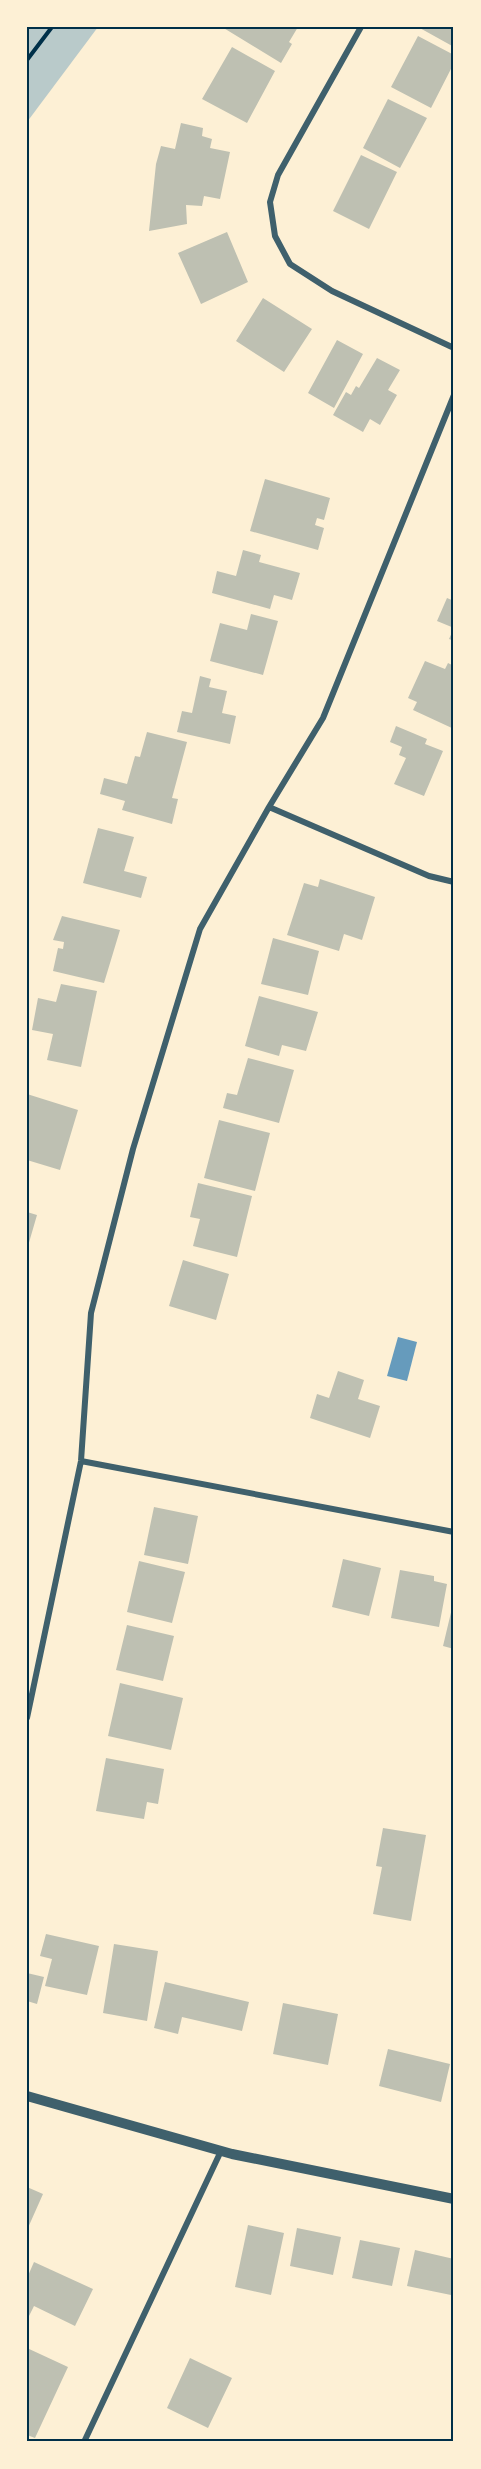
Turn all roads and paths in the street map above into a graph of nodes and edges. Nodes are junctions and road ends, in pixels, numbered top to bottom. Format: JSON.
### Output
{"nodes":[{"id":1,"x":52,"y":27,"type":"edge"},
{"id":2,"x":361,"y":27,"type":"edge"},
{"id":3,"x":27,"y":60,"type":"edge"},
{"id":4,"x":454,"y":348,"type":"edge"},
{"id":5,"x":454,"y":394,"type":"edge"},
{"id":6,"x":269,"y":807,"type":"junction"},
{"id":7,"x":454,"y":882,"type":"edge"},
{"id":8,"x":81,"y":1461,"type":"junction"},
{"id":9,"x":454,"y":1532,"type":"edge"},
{"id":10,"x":27,"y":1718,"type":"edge"},
{"id":11,"x":27,"y":2096,"type":"edge"},
{"id":12,"x":221,"y":2150,"type":"junction"},
{"id":13,"x":454,"y":2199,"type":"edge"},
{"id":14,"x":84,"y":2442,"type":"edge"}],
"edges":[{"from":1,"to":3,"type":"path"},
{"from":2,"to":4,"type":"street"},
{"from":5,"to":6,"type":"street"},
{"from":6,"to":7,"type":"street"},
{"from":6,"to":8,"type":"street"},
{"from":8,"to":9,"type":"street"},
{"from":8,"to":10,"type":"street"},
{"from":11,"to":12,"type":"street"},
{"from":12,"to":13,"type":"street"},
{"from":12,"to":14,"type":"street"}]}
